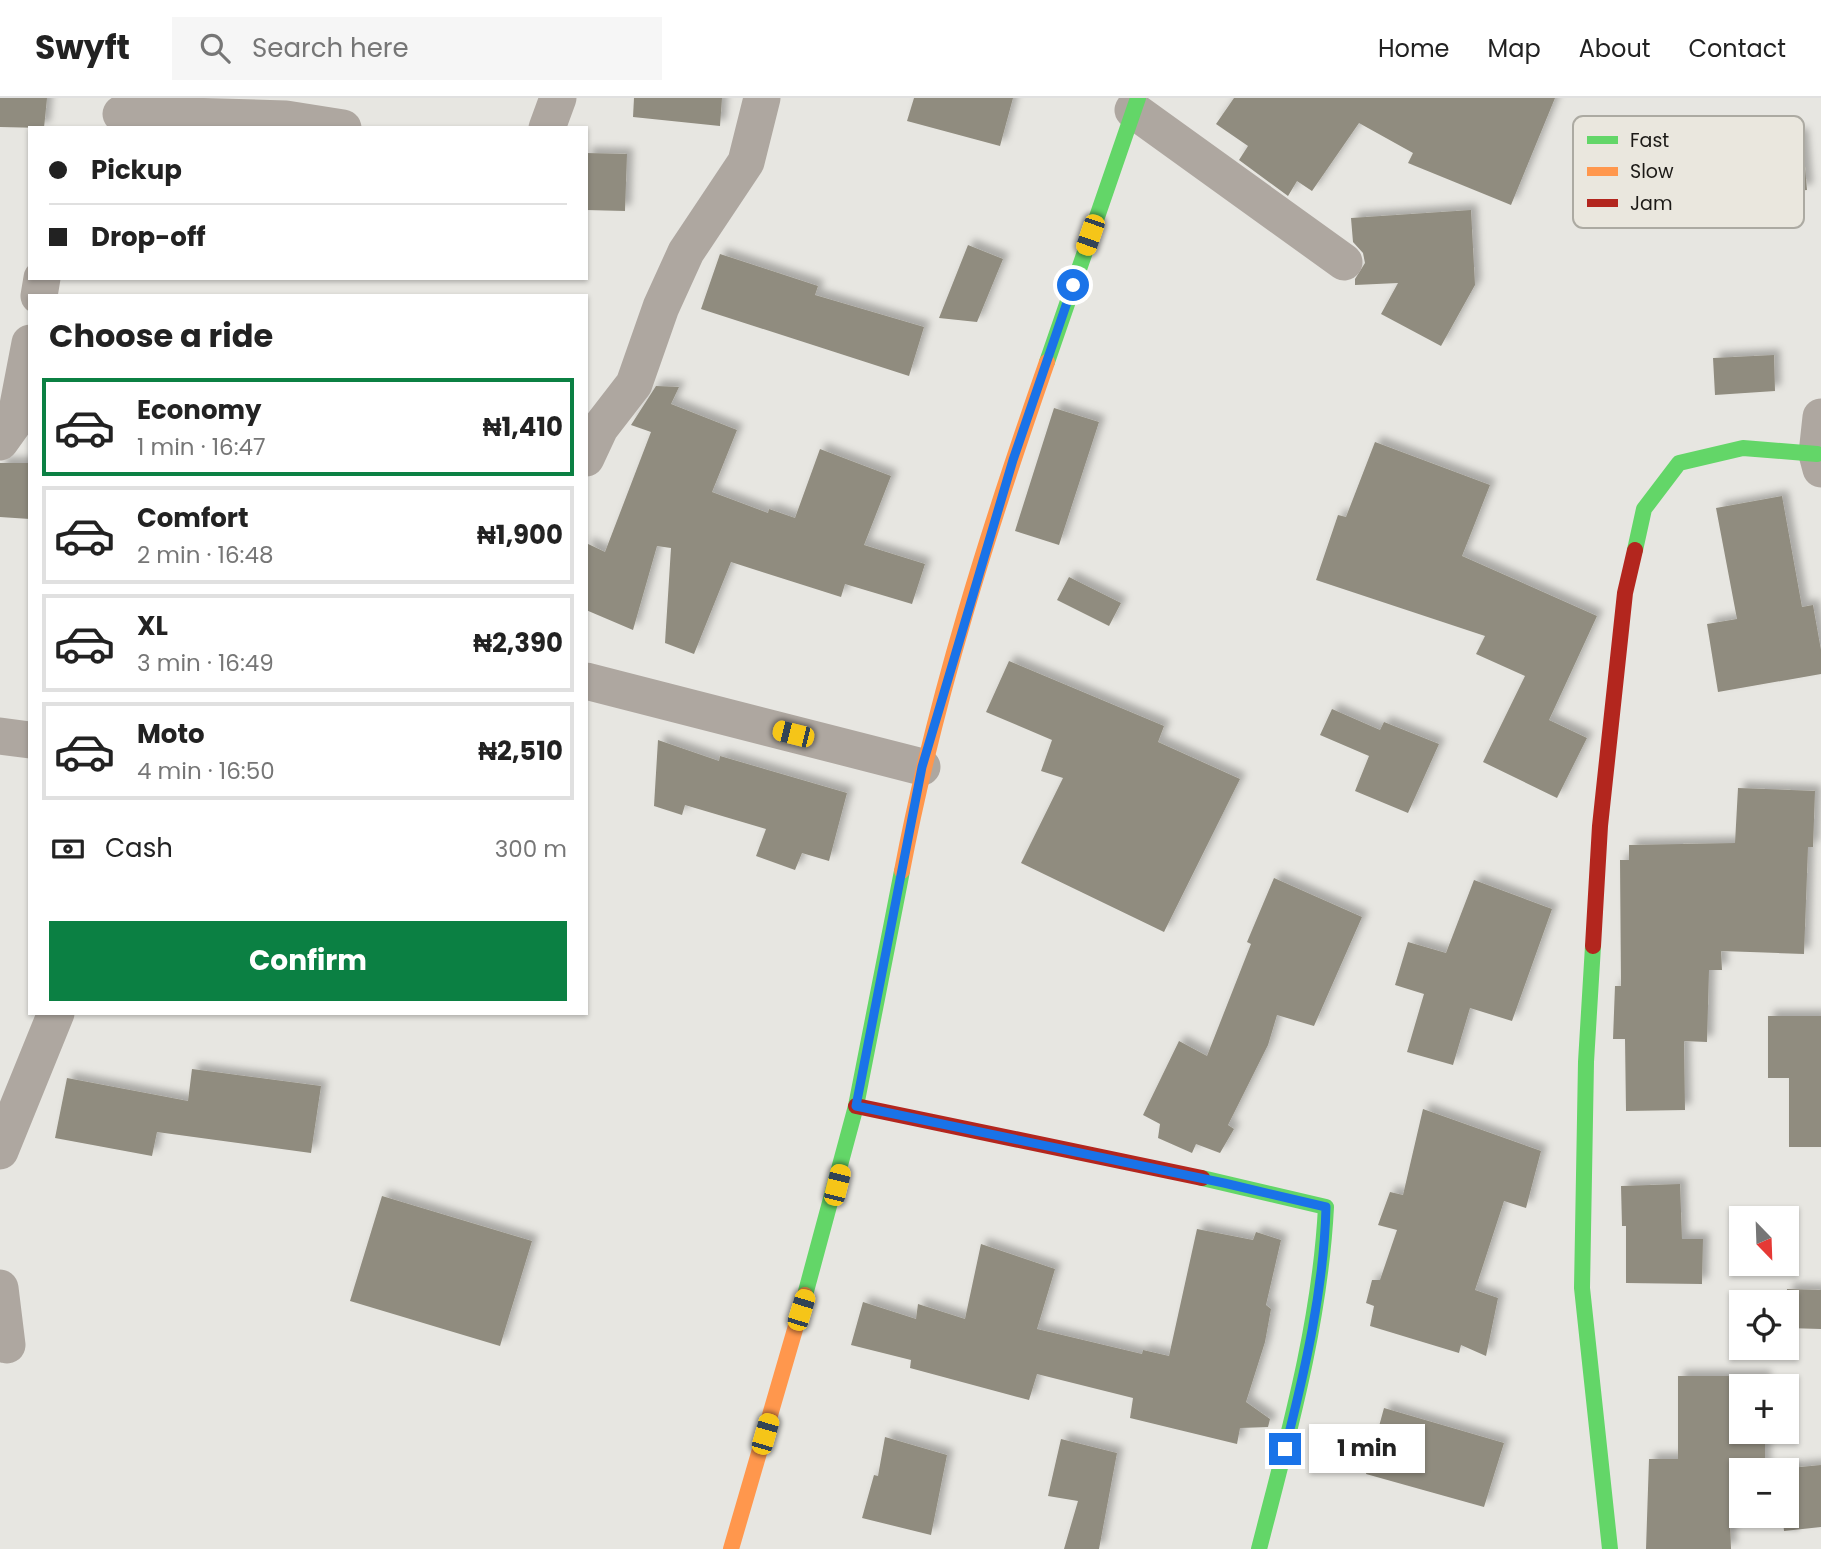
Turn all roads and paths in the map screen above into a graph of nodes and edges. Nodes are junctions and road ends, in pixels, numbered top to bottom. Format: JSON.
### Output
{"nodes":[{"id":1,"x":558,"y":98,"type":"edge"},
{"id":2,"x":762,"y":98,"type":"edge"},
{"id":3,"x":1135,"y":104,"type":"edge"},
{"id":4,"x":118,"y":113,"type":"edge"},
{"id":5,"x":330,"y":126,"type":"edge"},
{"id":6,"x":548,"y":126,"type":"edge"},
{"id":7,"x":1344,"y":262,"type":"dead end"},
{"id":8,"x":28,"y":354,"type":"edge"},
{"id":9,"x":1821,"y":417,"type":"edge"},
{"id":10,"x":0,"y":442,"type":"edge"},
{"id":11,"x":588,"y":454,"type":"edge"},
{"id":12,"x":1819,"y":462,"type":"edge"},
{"id":13,"x":588,"y":682,"type":"edge"},
{"id":14,"x":0,"y":736,"type":"edge"},
{"id":15,"x":28,"y":740,"type":"edge"},
{"id":16,"x":922,"y":767,"type":"junction"},
{"id":17,"x":55,"y":1015,"type":"edge"},
{"id":18,"x":856,"y":1106,"type":"junction"},
{"id":19,"x":0,"y":1151,"type":"edge"},
{"id":20,"x":0,"y":1287,"type":"edge"},
{"id":21,"x":7,"y":1345,"type":"dead end"},
{"id":22,"x":731,"y":1549,"type":"edge"},
{"id":23,"x":1259,"y":1549,"type":"edge"},
{"id":24,"x":1610,"y":1549,"type":"edge"}],
"edges":[{"from":1,"to":6,"type":"street"},
{"from":2,"to":11,"type":"street"},
{"from":3,"to":7,"type":"street"},
{"from":3,"to":16,"type":"street"},
{"from":4,"to":5,"type":"street"},
{"from":8,"to":10,"type":"street"},
{"from":9,"to":12,"type":"street"},
{"from":12,"to":24,"type":"street"},
{"from":13,"to":16,"type":"street"},
{"from":14,"to":15,"type":"street"},
{"from":16,"to":18,"type":"street"},
{"from":17,"to":19,"type":"street"},
{"from":18,"to":22,"type":"street"},
{"from":18,"to":23,"type":"street"},
{"from":20,"to":21,"type":"street"}]}
